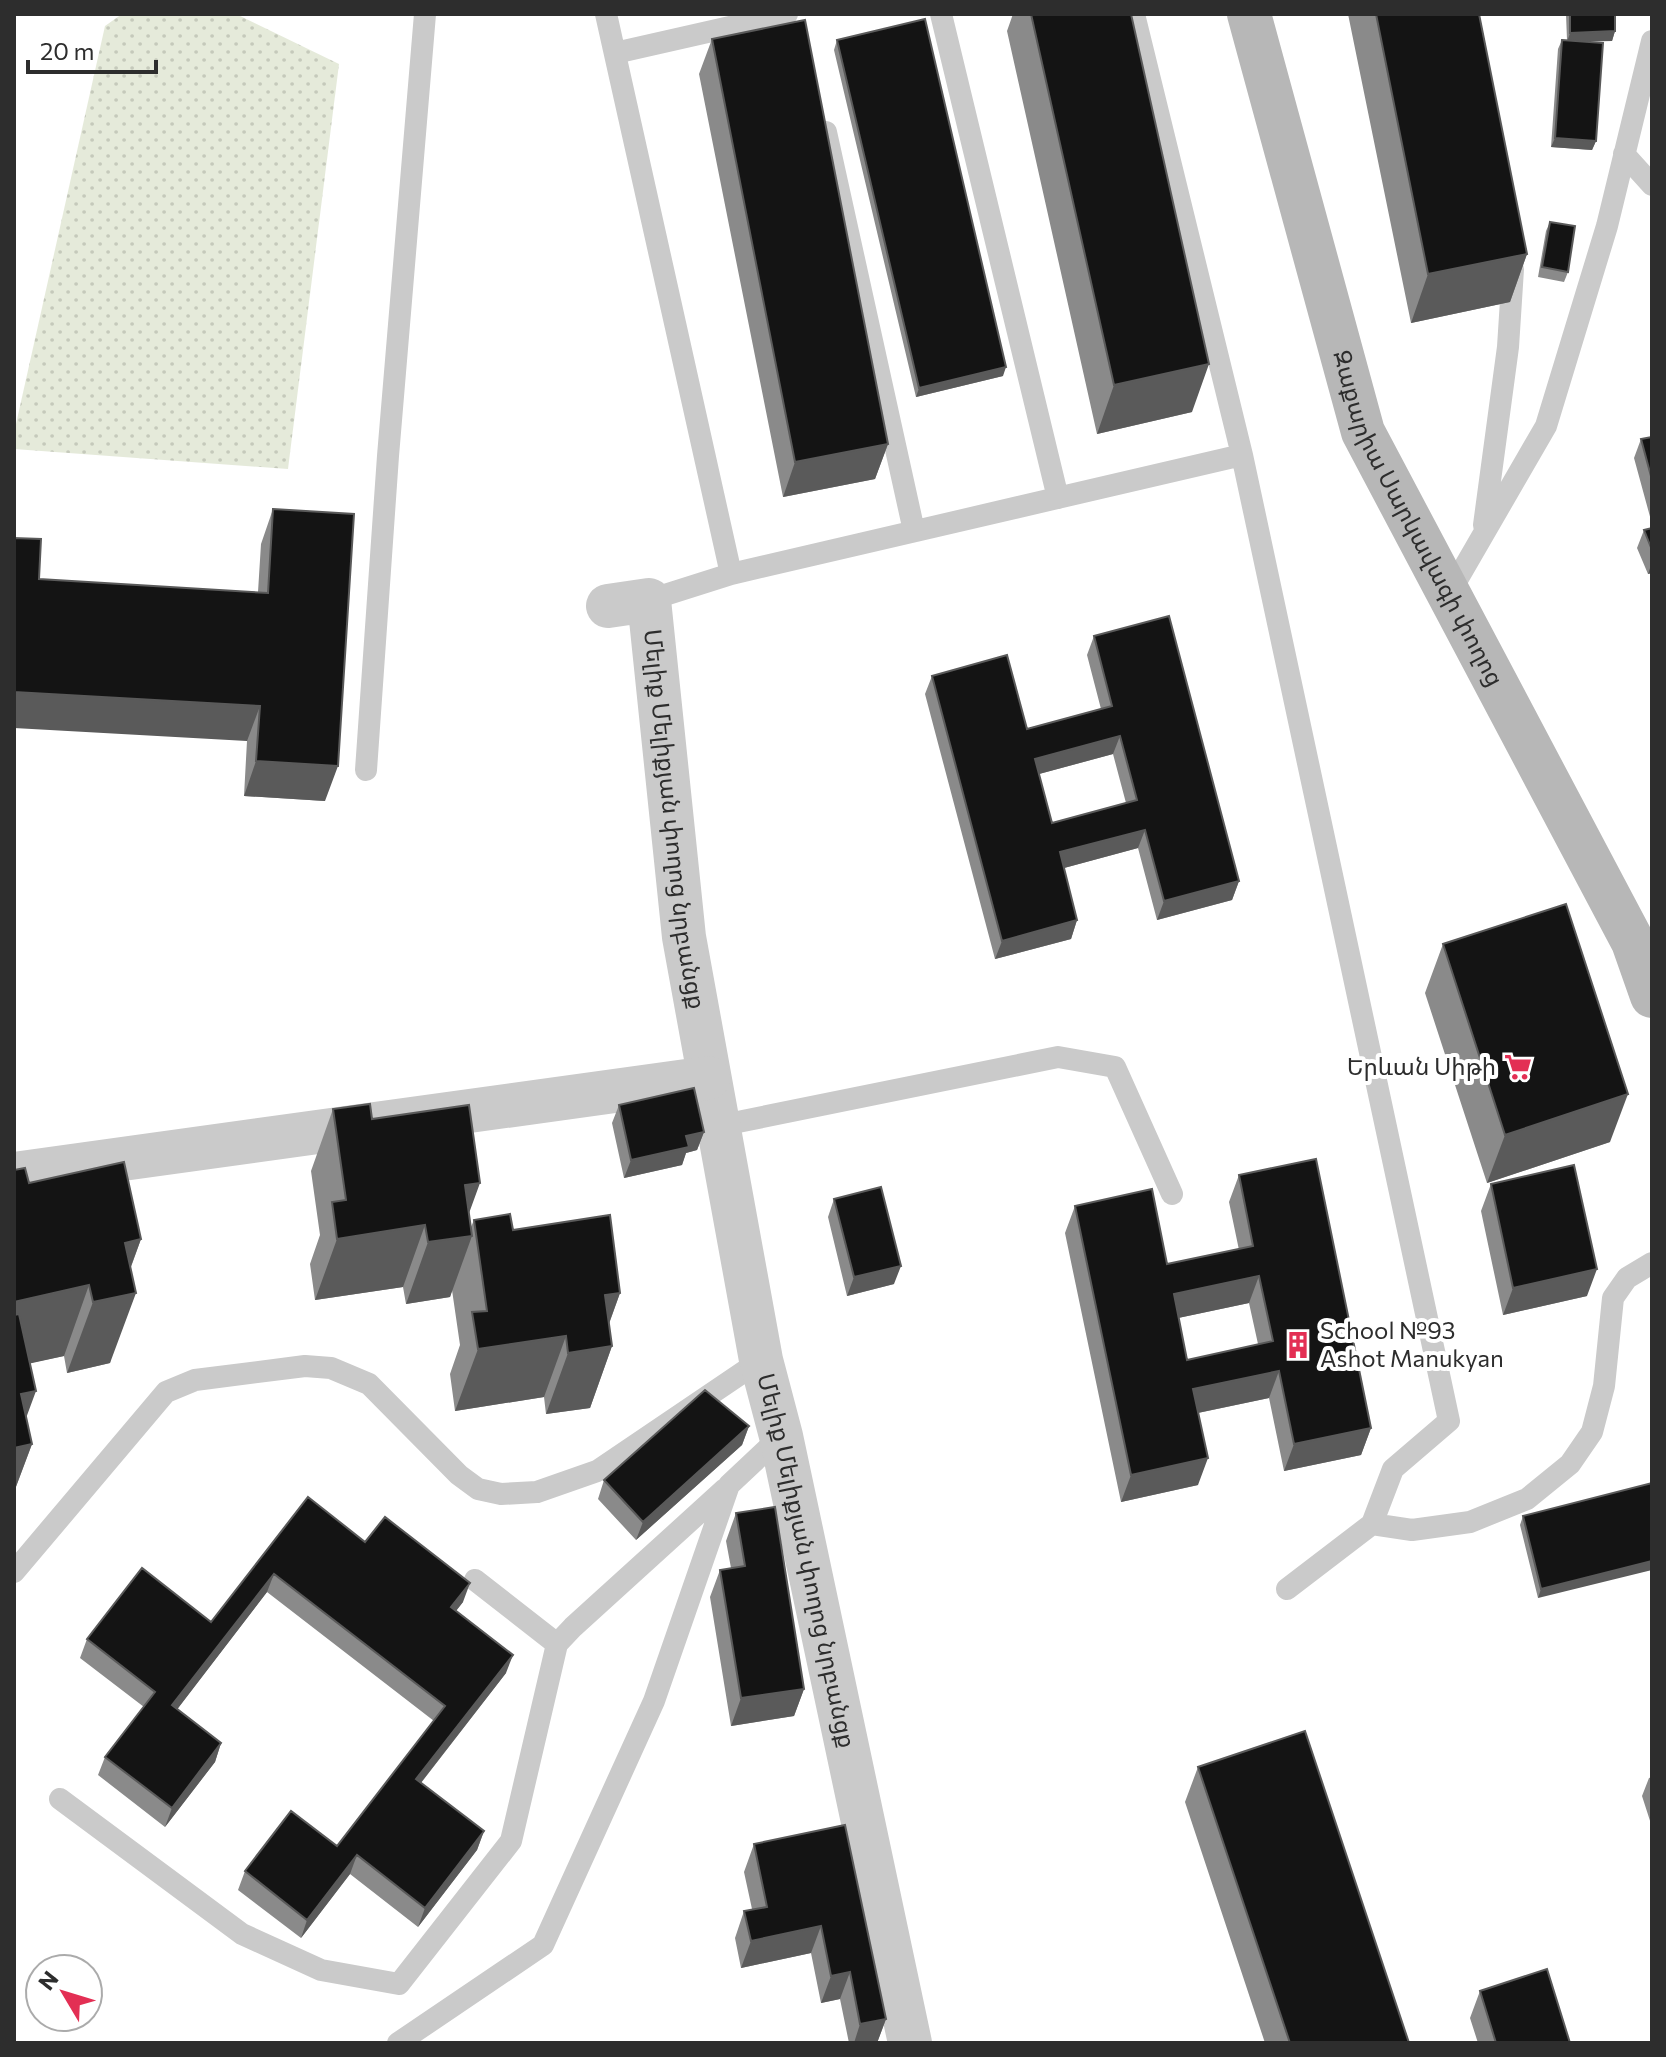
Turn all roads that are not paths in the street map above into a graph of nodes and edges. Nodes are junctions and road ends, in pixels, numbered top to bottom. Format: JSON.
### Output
{"nodes":[{"id":1,"x":425,"y":14,"type":"edge"},
{"id":2,"x":606,"y":14,"type":"edge"},
{"id":3,"x":941,"y":14,"type":"edge"},
{"id":4,"x":1134,"y":14,"type":"edge"},
{"id":5,"x":1249,"y":14,"type":"edge"},
{"id":6,"x":797,"y":19,"type":"edge"},
{"id":7,"x":1652,"y":41,"type":"edge"},
{"id":8,"x":615,"y":53,"type":"junction"},
{"id":9,"x":820,"y":105,"type":"edge"},
{"id":10,"x":1624,"y":154,"type":"junction"},
{"id":11,"x":1652,"y":185,"type":"edge"},
{"id":12,"x":1514,"y":255,"type":"edge"},
{"id":13,"x":1242,"y":455,"type":"junction"},
{"id":14,"x":1058,"y":498,"type":"junction"},
{"id":15,"x":914,"y":531,"type":"junction"},
{"id":16,"x":1483,"y":534,"type":"junction"},
{"id":17,"x":731,"y":574,"type":"junction"},
{"id":18,"x":1450,"y":592,"type":"junction"},
{"id":19,"x":629,"y":603,"type":"joint"},
{"id":20,"x":366,"y":770,"type":"dead end"},
{"id":21,"x":1652,"y":996,"type":"edge"},
{"id":22,"x":708,"y":1078,"type":"junction"},
{"id":23,"x":718,"y":1126,"type":"junction"},
{"id":24,"x":14,"y":1174,"type":"edge"},
{"id":25,"x":1172,"y":1194,"type":"dead end"},
{"id":26,"x":1652,"y":1263,"type":"edge"},
{"id":27,"x":761,"y":1360,"type":"junction"},
{"id":28,"x":781,"y":1436,"type":"junction"},
{"id":29,"x":729,"y":1485,"type":"junction"},
{"id":30,"x":1372,"y":1524,"type":"junction"},
{"id":31,"x":14,"y":1572,"type":"edge"},
{"id":32,"x":475,"y":1580,"type":"dead end"},
{"id":33,"x":1287,"y":1589,"type":"dead end"},
{"id":34,"x":557,"y":1644,"type":"junction"},
{"id":35,"x":60,"y":1799,"type":"dead end"},
{"id":36,"x":398,"y":2043,"type":"edge"},
{"id":37,"x":910,"y":2043,"type":"edge"}],
"edges":[{"from":1,"to":20,"type":"lane"},
{"from":2,"to":8,"type":"lane"},
{"from":3,"to":14,"type":"lane"},
{"from":4,"to":13,"type":"lane"},
{"from":5,"to":18,"type":"main road","name":"Զաքարիա Սարկավագի փողոց"},
{"from":6,"to":8,"type":"lane"},
{"from":7,"to":10,"type":"lane"},
{"from":8,"to":17,"type":"lane"},
{"from":9,"to":15,"type":"lane"},
{"from":10,"to":11,"type":"lane"},
{"from":10,"to":16,"type":"lane"},
{"from":12,"to":16,"type":"lane"},
{"from":13,"to":14,"type":"lane"},
{"from":13,"to":30,"type":"lane"},
{"from":14,"to":15,"type":"lane"},
{"from":15,"to":17,"type":"lane"},
{"from":16,"to":18,"type":"lane"},
{"from":17,"to":19,"type":"lane"},
{"from":18,"to":21,"type":"main road","name":"Զաքարիա Սարկավագի փողոց"},
{"from":19,"to":22,"type":"street","name":"Մելիք Մելիքյան փողոց նրբանցք"},
{"from":22,"to":23,"type":"street","name":"Մելիք Մելիքյան փողոց նրբանցք"},
{"from":22,"to":24,"type":"street"},
{"from":23,"to":25,"type":"lane"},
{"from":23,"to":27,"type":"street","name":"Մելիք Մելիքյան փողոց նրբանցք"},
{"from":26,"to":30,"type":"lane"},
{"from":27,"to":28,"type":"street","name":"Մելիք Մելիքյան փողոց նրբանցք"},
{"from":27,"to":31,"type":"lane"},
{"from":28,"to":29,"type":"lane"},
{"from":28,"to":37,"type":"street","name":"Մելիք Մելիքյան փողոց նրբանցք"},
{"from":29,"to":34,"type":"lane"},
{"from":29,"to":36,"type":"lane"},
{"from":30,"to":33,"type":"lane"},
{"from":32,"to":34,"type":"lane"},
{"from":34,"to":35,"type":"lane"}]}
